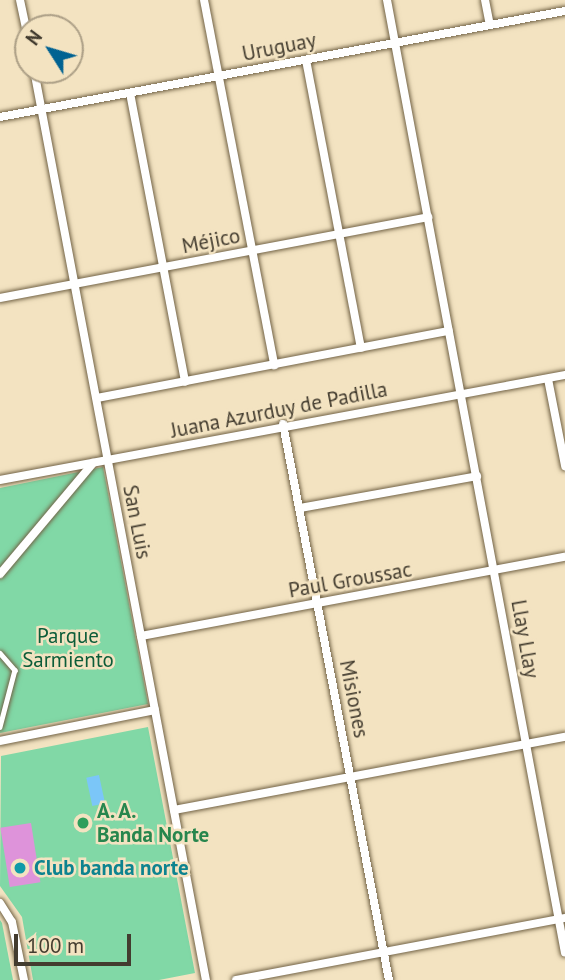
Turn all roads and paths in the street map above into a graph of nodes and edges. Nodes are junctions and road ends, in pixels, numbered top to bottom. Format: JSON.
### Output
{"nodes":[{"id":1,"x":204,"y":0,"type":"edge"},
{"id":2,"x":387,"y":0,"type":"edge"},
{"id":3,"x":485,"y":0,"type":"edge"},
{"id":4,"x":565,"y":10,"type":"edge"},
{"id":5,"x":489,"y":25,"type":"junction"},
{"id":6,"x":395,"y":43,"type":"junction"},
{"id":7,"x":306,"y":60,"type":"junction"},
{"id":8,"x":219,"y":76,"type":"junction"},
{"id":9,"x":37,"y":84,"type":"edge"},
{"id":10,"x":130,"y":93,"type":"junction"},
{"id":11,"x":42,"y":109,"type":"junction"},
{"id":12,"x":0,"y":117,"type":"edge"},
{"id":13,"x":428,"y":218,"type":"junction"},
{"id":14,"x":339,"y":234,"type":"junction"},
{"id":15,"x":253,"y":250,"type":"junction"},
{"id":16,"x":164,"y":267,"type":"junction"},
{"id":17,"x":75,"y":284,"type":"junction"},
{"id":18,"x":0,"y":298,"type":"edge"},
{"id":19,"x":449,"y":331,"type":"junction"},
{"id":20,"x":361,"y":348,"type":"junction"},
{"id":21,"x":274,"y":365,"type":"junction"},
{"id":22,"x":565,"y":375,"type":"edge"},
{"id":23,"x":548,"y":379,"type":"junction"},
{"id":24,"x":185,"y":382,"type":"junction"},
{"id":25,"x":462,"y":394,"type":"junction"},
{"id":26,"x":97,"y":398,"type":"junction"},
{"id":27,"x":283,"y":424,"type":"junction"},
{"id":28,"x":108,"y":460,"type":"junction"},
{"id":29,"x":93,"y":463,"type":"junction"},
{"id":30,"x":565,"y":466,"type":"edge"},
{"id":31,"x":477,"y":476,"type":"junction"},
{"id":32,"x":0,"y":480,"type":"edge"},
{"id":33,"x":300,"y":508,"type":"junction"},
{"id":34,"x":565,"y":558,"type":"edge"},
{"id":35,"x":494,"y":571,"type":"junction"},
{"id":36,"x":0,"y":574,"type":"edge"},
{"id":37,"x":319,"y":603,"type":"junction"},
{"id":38,"x":141,"y":636,"type":"junction"},
{"id":39,"x":0,"y":653,"type":"edge"},
{"id":40,"x":155,"y":710,"type":"junction"},
{"id":41,"x":0,"y":727,"type":"edge"},
{"id":42,"x":565,"y":737,"type":"edge"},
{"id":43,"x":0,"y":741,"type":"edge"},
{"id":44,"x":526,"y":744,"type":"junction"},
{"id":45,"x":351,"y":777,"type":"junction"},
{"id":46,"x":174,"y":810,"type":"junction"},
{"id":47,"x":0,"y":903,"type":"edge"},
{"id":48,"x":562,"y":919,"type":"edge"},
{"id":49,"x":384,"y":952,"type":"junction"},
{"id":50,"x":565,"y":953,"type":"edge"},
{"id":51,"x":24,"y":980,"type":"edge"},
{"id":52,"x":206,"y":980,"type":"edge"},
{"id":53,"x":236,"y":980,"type":"edge"},
{"id":54,"x":389,"y":980,"type":"edge"}],
"edges":[{"from":1,"to":8,"type":"street"},
{"from":2,"to":6,"type":"street","name":"Llay Llay"},
{"from":3,"to":5,"type":"street"},
{"from":4,"to":5,"type":"street","name":"Uruguay"},
{"from":5,"to":6,"type":"street","name":"Uruguay"},
{"from":6,"to":7,"type":"street","name":"Uruguay"},
{"from":6,"to":13,"type":"street","name":"Llay Llay"},
{"from":7,"to":8,"type":"street","name":"Uruguay"},
{"from":7,"to":14,"type":"street"},
{"from":8,"to":10,"type":"street","name":"Uruguay"},
{"from":8,"to":15,"type":"street"},
{"from":9,"to":11,"type":"street","name":"San Luis"},
{"from":10,"to":11,"type":"street","name":"Uruguay"},
{"from":10,"to":16,"type":"street"},
{"from":11,"to":12,"type":"street","name":"Uruguay"},
{"from":11,"to":17,"type":"street","name":"San Luis"},
{"from":13,"to":14,"type":"street","name":"Méjico"},
{"from":13,"to":19,"type":"street","name":"Llay Llay"},
{"from":14,"to":15,"type":"street","name":"Méjico"},
{"from":14,"to":20,"type":"street"},
{"from":15,"to":16,"type":"street","name":"Méjico"},
{"from":15,"to":21,"type":"street"},
{"from":16,"to":17,"type":"street","name":"Méjico"},
{"from":16,"to":24,"type":"street"},
{"from":17,"to":18,"type":"street","name":"Méjico"},
{"from":17,"to":26,"type":"street","name":"San Luis"},
{"from":19,"to":20,"type":"street"},
{"from":19,"to":25,"type":"street","name":"Llay Llay"},
{"from":20,"to":21,"type":"street"},
{"from":21,"to":24,"type":"street"},
{"from":22,"to":23,"type":"street","name":"Juana Azurduy de Padilla"},
{"from":23,"to":25,"type":"street","name":"Juana Azurduy de Padilla"},
{"from":23,"to":30,"type":"street"},
{"from":24,"to":26,"type":"street"},
{"from":25,"to":27,"type":"street","name":"Juana Azurduy de Padilla"},
{"from":25,"to":31,"type":"street","name":"Llay Llay"},
{"from":26,"to":28,"type":"street","name":"San Luis"},
{"from":27,"to":28,"type":"street","name":"Juana Azurduy de Padilla"},
{"from":27,"to":33,"type":"street","name":"Misiones"},
{"from":28,"to":29,"type":"street","name":"Juana Azurduy de Padilla"},
{"from":28,"to":38,"type":"street","name":"San Luis"},
{"from":29,"to":32,"type":"street","name":"Juana Azurduy de Padilla"},
{"from":29,"to":36,"type":"street"},
{"from":31,"to":33,"type":"street"},
{"from":31,"to":35,"type":"street","name":"Llay Llay"},
{"from":33,"to":37,"type":"street","name":"Misiones"},
{"from":34,"to":35,"type":"street","name":"Paul Groussac"},
{"from":35,"to":37,"type":"street","name":"Paul Groussac"},
{"from":35,"to":44,"type":"street","name":"Llay Llay"},
{"from":37,"to":38,"type":"street","name":"Paul Groussac"},
{"from":37,"to":45,"type":"street","name":"Misiones"},
{"from":38,"to":40,"type":"street","name":"San Luis"},
{"from":39,"to":41,"type":"lane"},
{"from":40,"to":43,"type":"street"},
{"from":40,"to":46,"type":"street","name":"San Luis"},
{"from":42,"to":44,"type":"street"},
{"from":44,"to":45,"type":"street"},
{"from":44,"to":48,"type":"street","name":"Llay Llay"},
{"from":45,"to":46,"type":"street"},
{"from":45,"to":49,"type":"street","name":"Misiones"},
{"from":46,"to":52,"type":"street","name":"San Luis"},
{"from":47,"to":51,"type":"street"},
{"from":48,"to":49,"type":"street"},
{"from":48,"to":50,"type":"street","name":"Llay Llay"},
{"from":49,"to":53,"type":"street"},
{"from":49,"to":54,"type":"street","name":"Misiones"}]}
